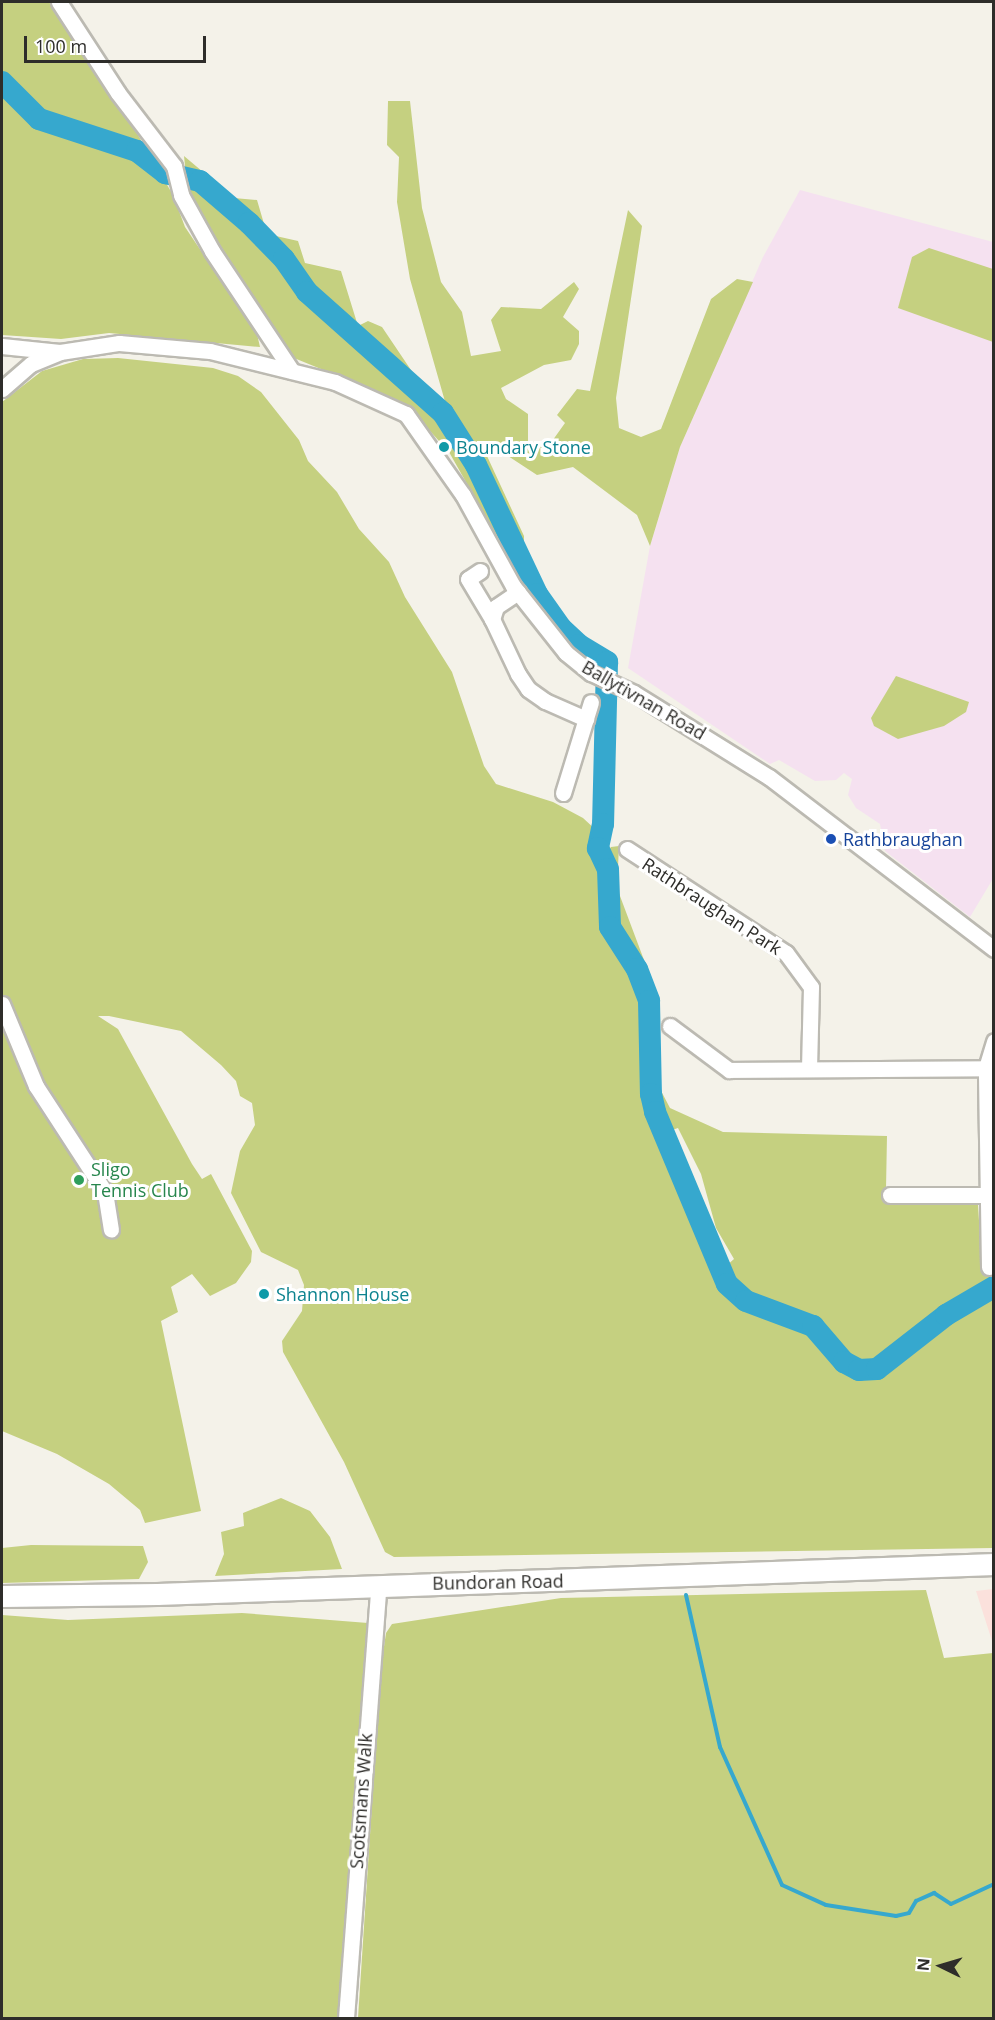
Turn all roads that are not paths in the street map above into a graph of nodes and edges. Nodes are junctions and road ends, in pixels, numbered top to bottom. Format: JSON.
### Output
{"nodes":[{"id":1,"x":59,"y":2,"type":"edge"},
{"id":2,"x":2,"y":346,"type":"edge"},
{"id":3,"x":60,"y":352,"type":"junction"},
{"id":4,"x":292,"y":371,"type":"junction"},
{"id":5,"x":2,"y":389,"type":"edge"},
{"id":6,"x":480,"y":571,"type":"dead end"},
{"id":7,"x":518,"y":592,"type":"junction"},
{"id":8,"x":492,"y":619,"type":"junction"},
{"id":9,"x":591,"y":702,"type":"dead end"},
{"id":10,"x":586,"y":719,"type":"junction"},
{"id":11,"x":563,"y":793,"type":"dead end"},
{"id":12,"x":627,"y":849,"type":"dead end"},
{"id":13,"x":993,"y":949,"type":"edge"},
{"id":14,"x":2,"y":1005,"type":"edge"},
{"id":15,"x":670,"y":1026,"type":"dead end"},
{"id":16,"x":993,"y":1041,"type":"edge"},
{"id":17,"x":809,"y":1068,"type":"junction"},
{"id":18,"x":986,"y":1068,"type":"junction"},
{"id":19,"x":890,"y":1195,"type":"dead end"},
{"id":20,"x":986,"y":1196,"type":"junction"},
{"id":21,"x":111,"y":1230,"type":"dead end"},
{"id":22,"x":989,"y":1267,"type":"dead end"},
{"id":23,"x":993,"y":1563,"type":"edge"},
{"id":24,"x":379,"y":1584,"type":"junction"},
{"id":25,"x":2,"y":1596,"type":"edge"},
{"id":26,"x":346,"y":2019,"type":"edge"}],
"edges":[{"from":1,"to":4,"type":"street"},
{"from":2,"to":3,"type":"street"},
{"from":3,"to":4,"type":"street","name":"Ballytivnan Road"},
{"from":3,"to":5,"type":"street"},
{"from":4,"to":7,"type":"street","name":"Ballytivnan Road"},
{"from":6,"to":8,"type":"street"},
{"from":7,"to":8,"type":"street"},
{"from":7,"to":13,"type":"street","name":"Ballytivnan Road"},
{"from":8,"to":10,"type":"street"},
{"from":9,"to":10,"type":"street"},
{"from":10,"to":11,"type":"street"},
{"from":12,"to":17,"type":"street","name":"Rathbraughan Park"},
{"from":14,"to":21,"type":"street"},
{"from":15,"to":17,"type":"street"},
{"from":16,"to":18,"type":"street"},
{"from":17,"to":18,"type":"street"},
{"from":18,"to":20,"type":"street"},
{"from":19,"to":20,"type":"street"},
{"from":20,"to":22,"type":"street"},
{"from":23,"to":24,"type":"highway","name":"Bundoran Road"},
{"from":24,"to":25,"type":"highway","name":"Bundoran Road"},
{"from":24,"to":26,"type":"street","name":"Scotsmans Walk"}]}
